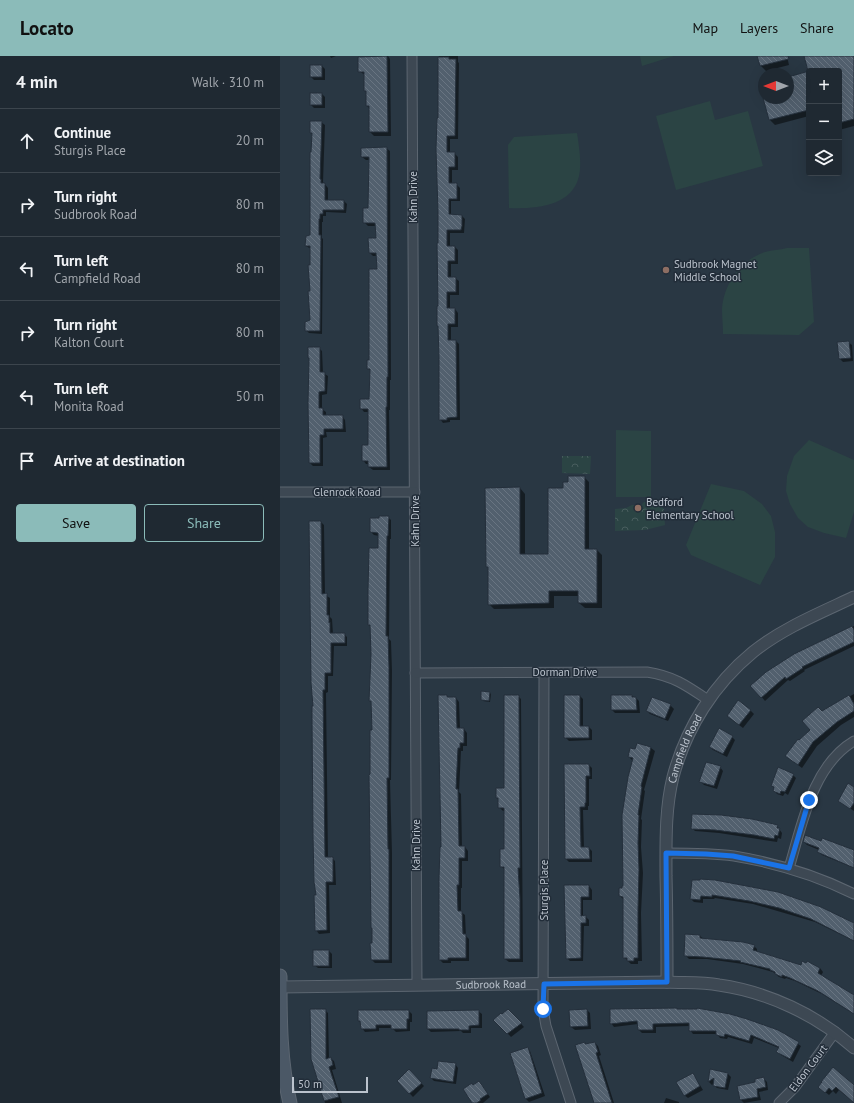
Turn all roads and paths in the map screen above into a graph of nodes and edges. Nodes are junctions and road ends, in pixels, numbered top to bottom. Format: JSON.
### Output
{"nodes":[{"id":1,"x":412,"y":56,"type":"edge"},
{"id":2,"x":280,"y":492,"type":"edge"},
{"id":3,"x":415,"y":492,"type":"junction"},
{"id":4,"x":854,"y":597,"type":"edge"},
{"id":5,"x":415,"y":673,"type":"junction"},
{"id":6,"x":544,"y":673,"type":"junction"},
{"id":7,"x":708,"y":700,"type":"junction"},
{"id":8,"x":854,"y":741,"type":"edge"},
{"id":9,"x":666,"y":853,"type":"junction"},
{"id":10,"x":789,"y":868,"type":"junction"},
{"id":11,"x":854,"y":894,"type":"edge"},
{"id":12,"x":280,"y":976,"type":"edge"},
{"id":13,"x":667,"y":982,"type":"junction"},
{"id":14,"x":544,"y":984,"type":"junction"},
{"id":15,"x":417,"y":985,"type":"junction"},
{"id":16,"x":280,"y":987,"type":"edge"},
{"id":17,"x":834,"y":1032,"type":"junction"},
{"id":18,"x":854,"y":1048,"type":"edge"},
{"id":19,"x":282,"y":1076,"type":"edge"},
{"id":20,"x":290,"y":1103,"type":"edge"},
{"id":21,"x":571,"y":1103,"type":"edge"},
{"id":22,"x":779,"y":1103,"type":"edge"}],
"edges":[{"from":1,"to":3,"type":"street","name":"Kahn Drive"},
{"from":2,"to":3,"type":"street","name":"Glenrock Road"},
{"from":3,"to":5,"type":"street","name":"Kahn Drive"},
{"from":4,"to":7,"type":"street","name":"Campfield Road"},
{"from":5,"to":6,"type":"street","name":"Dorman Drive"},
{"from":5,"to":15,"type":"street","name":"Kahn Drive"},
{"from":6,"to":7,"type":"street","name":"Dorman Drive"},
{"from":6,"to":14,"type":"street","name":"Sturgis Place"},
{"from":7,"to":9,"type":"street","name":"Campfield Road"},
{"from":8,"to":10,"type":"street"},
{"from":9,"to":10,"type":"street"},
{"from":9,"to":13,"type":"street","name":"Campfield Road"},
{"from":10,"to":11,"type":"street"},
{"from":12,"to":16,"type":"main road"},
{"from":13,"to":14,"type":"street","name":"Sudbrook Road"},
{"from":13,"to":17,"type":"street","name":"Sudbrook Road"},
{"from":14,"to":15,"type":"street","name":"Sudbrook Road"},
{"from":14,"to":21,"type":"street","name":"Sturgis Place"},
{"from":15,"to":16,"type":"street","name":"Sudbrook Road"},
{"from":16,"to":19,"type":"main road"},
{"from":17,"to":18,"type":"street","name":"Sudbrook Road"},
{"from":17,"to":22,"type":"street","name":"Eldon Court"},
{"from":19,"to":20,"type":"main road"}]}
